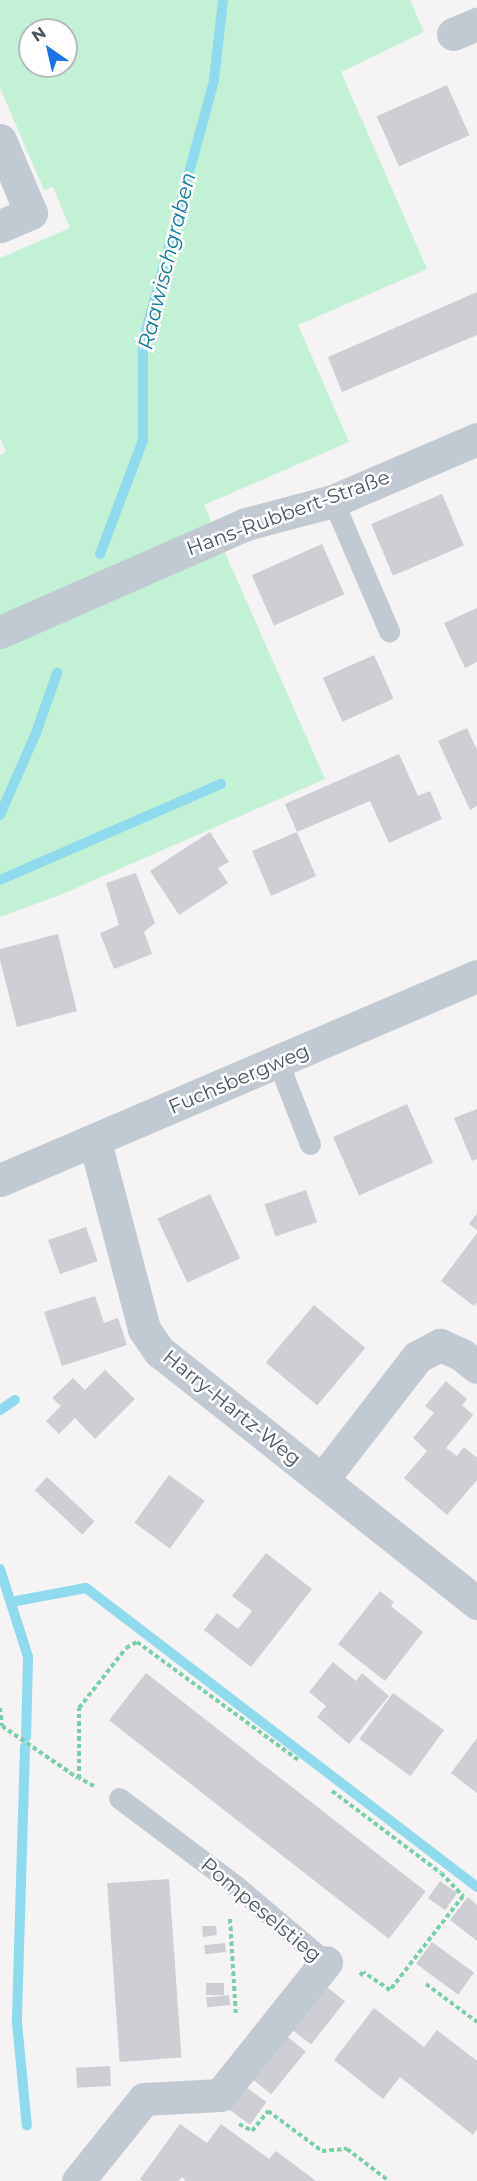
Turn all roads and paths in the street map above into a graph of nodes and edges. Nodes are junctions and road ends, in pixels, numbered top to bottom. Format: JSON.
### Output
{"nodes":[{"id":1,"x":0,"y":140,"type":"edge"},
{"id":2,"x":0,"y":226,"type":"edge"},
{"id":3,"x":477,"y":439,"type":"edge"},
{"id":4,"x":333,"y":501,"type":"junction"},
{"id":5,"x":389,"y":631,"type":"dead end"},
{"id":6,"x":0,"y":632,"type":"edge"},
{"id":7,"x":477,"y":976,"type":"edge"},
{"id":8,"x":278,"y":1062,"type":"junction"},
{"id":9,"x":95,"y":1142,"type":"junction"},
{"id":10,"x":310,"y":1144,"type":"dead end"},
{"id":11,"x":0,"y":1180,"type":"edge"},
{"id":12,"x":477,"y":1367,"type":"edge"},
{"id":13,"x":322,"y":1480,"type":"junction"},
{"id":14,"x":477,"y":1603,"type":"edge"},
{"id":15,"x":0,"y":1708,"type":"edge"},
{"id":16,"x":298,"y":1760,"type":"dead end"},
{"id":17,"x":79,"y":1778,"type":"junction"},
{"id":18,"x":332,"y":1791,"type":"dead end"},
{"id":19,"x":119,"y":1798,"type":"joint"},
{"id":20,"x":235,"y":1885,"type":"junction"},
{"id":21,"x":326,"y":1962,"type":"junction"},
{"id":22,"x":426,"y":1984,"type":"dead end"},
{"id":23,"x":477,"y":2022,"type":"edge"},
{"id":24,"x":244,"y":2064,"type":"junction"},
{"id":25,"x":201,"y":2096,"type":"junction"},
{"id":26,"x":78,"y":2181,"type":"edge"},
{"id":27,"x":389,"y":2181,"type":"edge"}],
"edges":[{"from":1,"to":2,"type":"street"},
{"from":3,"to":4,"type":"street","name":"Hans-Rubbert-Straße"},
{"from":4,"to":5,"type":"lane"},
{"from":4,"to":6,"type":"street","name":"Hans-Rubbert-Straße"},
{"from":7,"to":8,"type":"street","name":"Fuchsbergweg"},
{"from":8,"to":9,"type":"street","name":"Fuchsbergweg"},
{"from":8,"to":10,"type":"lane"},
{"from":9,"to":11,"type":"street","name":"Fuchsbergweg"},
{"from":9,"to":13,"type":"street","name":"Harry-Hartz-Weg"},
{"from":12,"to":13,"type":"street"},
{"from":13,"to":14,"type":"street","name":"Harry-Hartz-Weg"},
{"from":15,"to":17,"type":"path"},
{"from":16,"to":17,"type":"path"},
{"from":17,"to":19,"type":"path"},
{"from":18,"to":21,"type":"path"},
{"from":19,"to":20,"type":"lane","name":"Pompeselstieg"},
{"from":20,"to":21,"type":"lane","name":"Pompeselstieg"},
{"from":20,"to":24,"type":"path"},
{"from":21,"to":24,"type":"street","name":"Pompeselstieg"},
{"from":22,"to":23,"type":"path"},
{"from":24,"to":25,"type":"street","name":"Pompeselstieg"},
{"from":25,"to":26,"type":"street","name":"Pompeselstieg"},
{"from":25,"to":27,"type":"path"}]}
